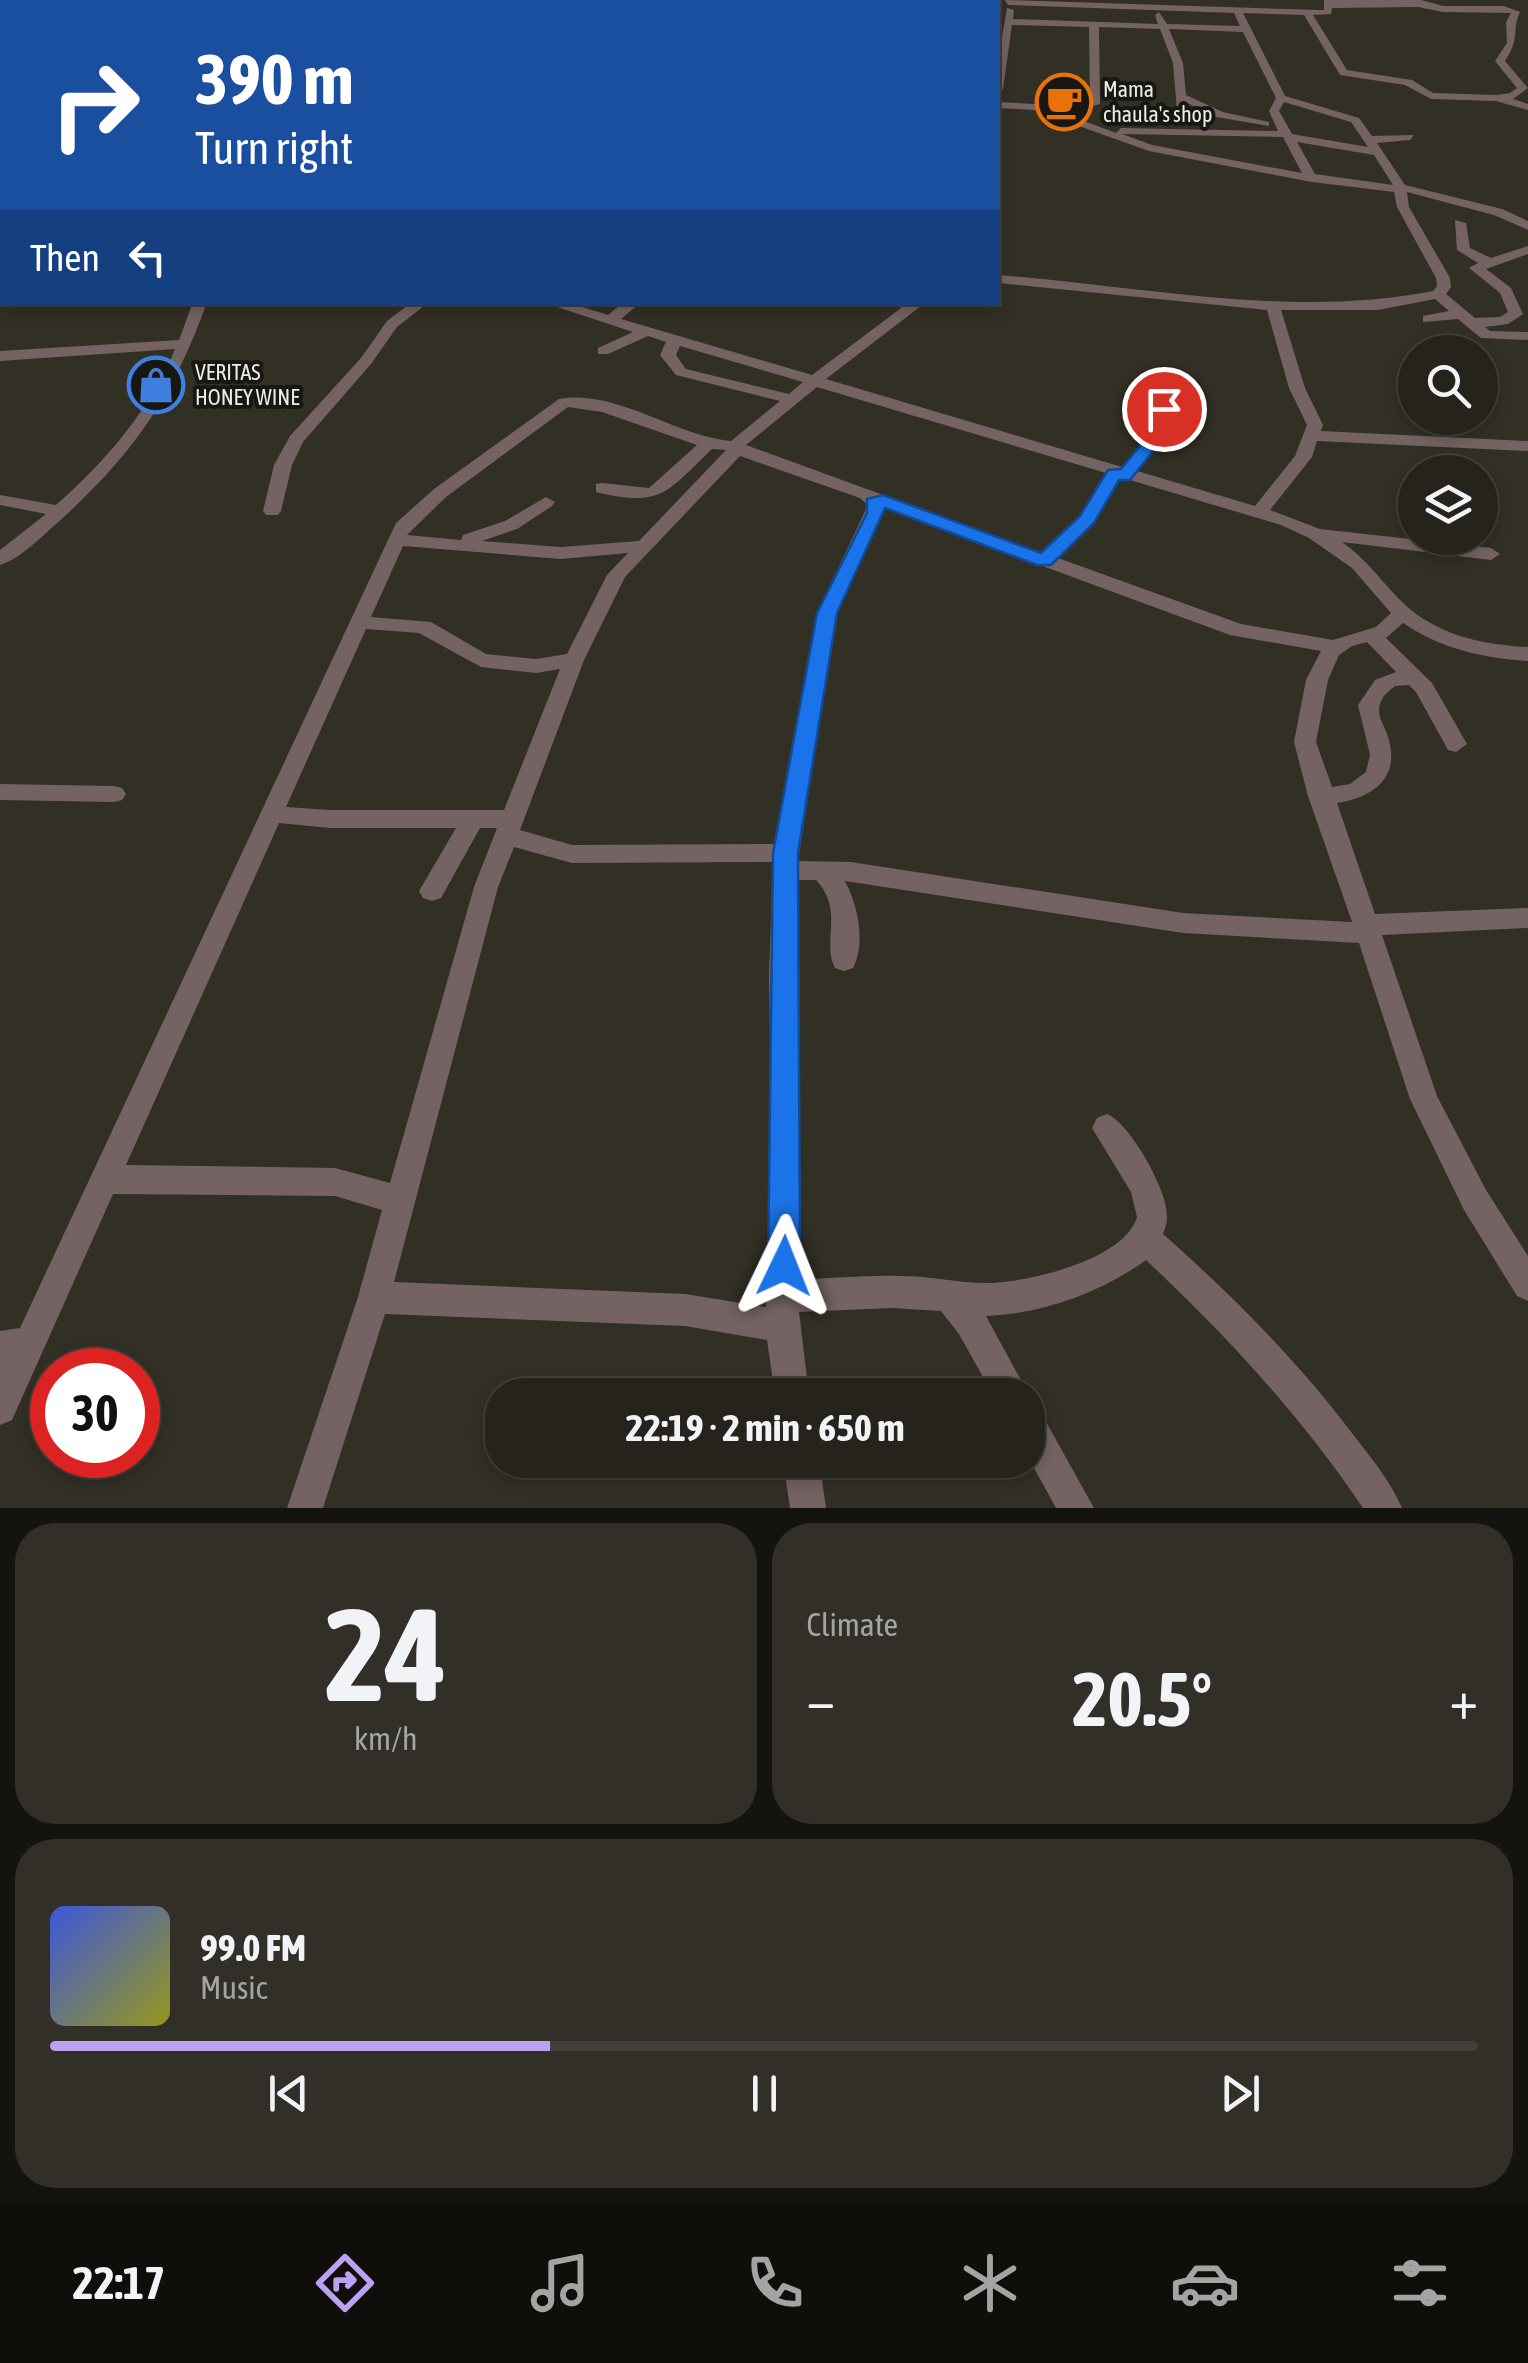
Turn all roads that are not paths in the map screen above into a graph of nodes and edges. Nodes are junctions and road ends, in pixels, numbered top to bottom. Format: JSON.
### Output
{"nodes":[{"id":1,"x":1008,"y":2,"type":"edge"},
{"id":2,"x":1417,"y":2,"type":"edge"},
{"id":3,"x":1329,"y":3,"type":"edge"},
{"id":4,"x":1149,"y":4,"type":"edge"},
{"id":5,"x":1237,"y":10,"type":"junction"},
{"id":6,"x":1307,"y":12,"type":"junction"},
{"id":7,"x":1008,"y":22,"type":"junction"},
{"id":8,"x":1094,"y":26,"type":"junction"},
{"id":9,"x":1164,"y":28,"type":"junction"},
{"id":10,"x":1246,"y":28,"type":"junction"},
{"id":11,"x":1001,"y":34,"type":"edge"},
{"id":12,"x":1184,"y":98,"type":"junction"},
{"id":13,"x":1280,"y":98,"type":"junction"},
{"id":14,"x":1498,"y":98,"type":"junction"},
{"id":15,"x":1000,"y":105,"type":"edge"},
{"id":16,"x":1528,"y":107,"type":"edge"},
{"id":17,"x":1101,"y":118,"type":"dead end"},
{"id":18,"x":1076,"y":119,"type":"junction"},
{"id":19,"x":1244,"y":120,"type":"junction"},
{"id":20,"x":1189,"y":124,"type":"junction"},
{"id":21,"x":1282,"y":128,"type":"junction"},
{"id":22,"x":1169,"y":132,"type":"junction"},
{"id":23,"x":1410,"y":137,"type":"dead end"},
{"id":24,"x":1372,"y":146,"type":"junction"},
{"id":25,"x":1312,"y":178,"type":"junction"},
{"id":26,"x":1400,"y":188,"type":"junction"},
{"id":27,"x":1524,"y":220,"type":"edge"},
{"id":28,"x":1460,"y":223,"type":"dead end"},
{"id":29,"x":1528,"y":250,"type":"edge"},
{"id":30,"x":1489,"y":262,"type":"junction"},
{"id":31,"x":1000,"y":280,"type":"edge"},
{"id":32,"x":1438,"y":294,"type":"junction"},
{"id":33,"x":199,"y":305,"type":"edge"},
{"id":34,"x":418,"y":305,"type":"edge"},
{"id":35,"x":559,"y":305,"type":"edge"},
{"id":36,"x":630,"y":305,"type":"edge"},
{"id":37,"x":914,"y":305,"type":"edge"},
{"id":38,"x":1273,"y":306,"type":"junction"},
{"id":39,"x":1428,"y":319,"type":"dead end"},
{"id":40,"x":1466,"y":319,"type":"junction"},
{"id":41,"x":610,"y":320,"type":"junction"},
{"id":42,"x":1521,"y":321,"type":"edge"},
{"id":43,"x":647,"y":331,"type":"junction"},
{"id":44,"x":1528,"y":336,"type":"edge"},
{"id":45,"x":675,"y":339,"type":"junction"},
{"id":46,"x":183,"y":344,"type":"junction"},
{"id":47,"x":603,"y":352,"type":"dead end"},
{"id":48,"x":0,"y":356,"type":"edge"},
{"id":49,"x":814,"y":380,"type":"junction"},
{"id":50,"x":1161,"y":395,"type":"dead end"},
{"id":51,"x":791,"y":400,"type":"junction"},
{"id":52,"x":1314,"y":436,"type":"junction"},
{"id":53,"x":708,"y":444,"type":"junction"},
{"id":54,"x":1528,"y":446,"type":"edge"},
{"id":55,"x":735,"y":448,"type":"junction"},
{"id":56,"x":1119,"y":475,"type":"junction"},
{"id":57,"x":602,"y":488,"type":"dead end"},
{"id":58,"x":876,"y":499,"type":"junction"},
{"id":59,"x":0,"y":500,"type":"edge"},
{"id":60,"x":546,"y":502,"type":"dead end"},
{"id":61,"x":61,"y":511,"type":"junction"},
{"id":62,"x":272,"y":511,"type":"dead end"},
{"id":63,"x":1259,"y":513,"type":"junction"},
{"id":64,"x":1314,"y":532,"type":"junction"},
{"id":65,"x":394,"y":540,"type":"junction"},
{"id":66,"x":1398,"y":540,"type":"edge"},
{"id":67,"x":448,"y":545,"type":"junction"},
{"id":68,"x":642,"y":546,"type":"junction"},
{"id":69,"x":0,"y":559,"type":"edge"},
{"id":70,"x":1044,"y":561,"type":"junction"},
{"id":71,"x":1402,"y":613,"type":"junction"},
{"id":72,"x":360,"y":622,"type":"junction"},
{"id":73,"x":1372,"y":635,"type":"junction"},
{"id":74,"x":1335,"y":646,"type":"junction"},
{"id":75,"x":1528,"y":654,"type":"edge"},
{"id":76,"x":574,"y":660,"type":"junction"},
{"id":77,"x":1414,"y":678,"type":"junction"},
{"id":78,"x":1456,"y":744,"type":"dead end"},
{"id":79,"x":0,"y":792,"type":"edge"},
{"id":80,"x":114,"y":794,"type":"dead end"},
{"id":81,"x":1320,"y":796,"type":"junction"},
{"id":82,"x":270,"y":814,"type":"junction"},
{"id":83,"x":472,"y":820,"type":"junction"},
{"id":84,"x":510,"y":827,"type":"junction"},
{"id":85,"x":785,"y":862,"type":"junction"},
{"id":86,"x":821,"y":870,"type":"junction"},
{"id":87,"x":432,"y":891,"type":"dead end"},
{"id":88,"x":1528,"y":918,"type":"edge"},
{"id":89,"x":1367,"y":929,"type":"junction"},
{"id":90,"x":844,"y":960,"type":"dead end"},
{"id":91,"x":1107,"y":1128,"type":"dead end"},
{"id":92,"x":105,"y":1179,"type":"junction"},
{"id":93,"x":399,"y":1200,"type":"junction"},
{"id":94,"x":1146,"y":1239,"type":"junction"},
{"id":95,"x":1528,"y":1285,"type":"edge"},
{"id":96,"x":374,"y":1297,"type":"junction"},
{"id":97,"x":951,"y":1298,"type":"junction"},
{"id":98,"x":782,"y":1311,"type":"junction"},
{"id":99,"x":16,"y":1345,"type":"edge"},
{"id":100,"x":790,"y":1378,"type":"edge"},
{"id":101,"x":1003,"y":1378,"type":"edge"},
{"id":102,"x":0,"y":1408,"type":"edge"},
{"id":103,"x":1045,"y":1453,"type":"edge"},
{"id":104,"x":804,"y":1478,"type":"edge"},
{"id":105,"x":305,"y":1508,"type":"edge"},
{"id":106,"x":808,"y":1508,"type":"edge"},
{"id":107,"x":1076,"y":1508,"type":"edge"},
{"id":108,"x":1384,"y":1508,"type":"edge"}],
"edges":[{"from":1,"to":4,"type":"street"},
{"from":1,"to":7,"type":"street"},
{"from":2,"to":3,"type":"street"},
{"from":2,"to":14,"type":"street"},
{"from":3,"to":6,"type":"street"},
{"from":4,"to":5,"type":"street"},
{"from":4,"to":9,"type":"street"},
{"from":5,"to":6,"type":"street"},
{"from":5,"to":10,"type":"street"},
{"from":6,"to":14,"type":"street"},
{"from":7,"to":8,"type":"street"},
{"from":7,"to":11,"type":"street"},
{"from":8,"to":9,"type":"street"},
{"from":8,"to":18,"type":"street"},
{"from":9,"to":10,"type":"street"},
{"from":9,"to":12,"type":"street"},
{"from":10,"to":13,"type":"street"},
{"from":12,"to":19,"type":"street"},
{"from":12,"to":20,"type":"street"},
{"from":13,"to":21,"type":"street"},
{"from":13,"to":24,"type":"street"},
{"from":14,"to":16,"type":"street"},
{"from":15,"to":18,"type":"street"},
{"from":17,"to":18,"type":"street"},
{"from":18,"to":22,"type":"street"},
{"from":18,"to":25,"type":"street"},
{"from":19,"to":20,"type":"street"},
{"from":19,"to":21,"type":"street"},
{"from":20,"to":22,"type":"street"},
{"from":21,"to":22,"type":"street"},
{"from":21,"to":24,"type":"street"},
{"from":21,"to":25,"type":"street"},
{"from":23,"to":24,"type":"street"},
{"from":24,"to":26,"type":"street"},
{"from":25,"to":26,"type":"street"},
{"from":26,"to":27,"type":"street"},
{"from":26,"to":32,"type":"street"},
{"from":28,"to":30,"type":"street"},
{"from":29,"to":30,"type":"street"},
{"from":30,"to":42,"type":"street"},
{"from":31,"to":38,"type":"street"},
{"from":32,"to":38,"type":"street"},
{"from":32,"to":40,"type":"street"},
{"from":33,"to":46,"type":"street"},
{"from":34,"to":62,"type":"street"},
{"from":35,"to":41,"type":"street"},
{"from":36,"to":41,"type":"street"},
{"from":37,"to":49,"type":"street"},
{"from":38,"to":52,"type":"street"},
{"from":39,"to":40,"type":"street"},
{"from":40,"to":42,"type":"street"},
{"from":40,"to":44,"type":"street"},
{"from":41,"to":43,"type":"street"},
{"from":43,"to":45,"type":"street"},
{"from":43,"to":47,"type":"street"},
{"from":45,"to":49,"type":"street"},
{"from":45,"to":51,"type":"street"},
{"from":46,"to":48,"type":"street"},
{"from":46,"to":61,"type":"street"},
{"from":49,"to":51,"type":"street"},
{"from":49,"to":56,"type":"street"},
{"from":50,"to":56,"type":"street"},
{"from":51,"to":55,"type":"street"},
{"from":52,"to":54,"type":"street"},
{"from":52,"to":63,"type":"street"},
{"from":53,"to":55,"type":"street"},
{"from":53,"to":57,"type":"street"},
{"from":53,"to":65,"type":"street"},
{"from":55,"to":58,"type":"street"},
{"from":55,"to":68,"type":"street"},
{"from":56,"to":63,"type":"street"},
{"from":56,"to":70,"type":"street"},
{"from":58,"to":70,"type":"street"},
{"from":58,"to":85,"type":"street"},
{"from":59,"to":61,"type":"street"},
{"from":60,"to":67,"type":"street"},
{"from":61,"to":69,"type":"street"},
{"from":63,"to":64,"type":"street"},
{"from":64,"to":66,"type":"street"},
{"from":64,"to":71,"type":"street"},
{"from":65,"to":67,"type":"street"},
{"from":65,"to":72,"type":"street"},
{"from":67,"to":68,"type":"street"},
{"from":68,"to":76,"type":"street"},
{"from":70,"to":74,"type":"street"},
{"from":71,"to":73,"type":"street"},
{"from":71,"to":75,"type":"street"},
{"from":72,"to":76,"type":"street"},
{"from":72,"to":82,"type":"street"},
{"from":73,"to":74,"type":"street"},
{"from":73,"to":77,"type":"street"},
{"from":74,"to":81,"type":"street"},
{"from":76,"to":84,"type":"street"},
{"from":77,"to":78,"type":"street"},
{"from":77,"to":81,"type":"street"},
{"from":79,"to":80,"type":"street"},
{"from":81,"to":89,"type":"street"},
{"from":82,"to":83,"type":"street"},
{"from":82,"to":92,"type":"street"},
{"from":83,"to":84,"type":"street"},
{"from":83,"to":87,"type":"street"},
{"from":84,"to":85,"type":"street"},
{"from":84,"to":93,"type":"street"},
{"from":85,"to":86,"type":"street"},
{"from":85,"to":98,"type":"street"},
{"from":86,"to":89,"type":"street"},
{"from":86,"to":90,"type":"street"},
{"from":88,"to":89,"type":"street"},
{"from":89,"to":95,"type":"street"},
{"from":91,"to":94,"type":"street"},
{"from":92,"to":93,"type":"street"},
{"from":92,"to":99,"type":"street"},
{"from":93,"to":96,"type":"street"},
{"from":94,"to":97,"type":"street"},
{"from":94,"to":108,"type":"street"},
{"from":96,"to":98,"type":"street"},
{"from":96,"to":105,"type":"street"},
{"from":97,"to":98,"type":"street"},
{"from":97,"to":101,"type":"street"},
{"from":98,"to":100,"type":"street"},
{"from":99,"to":102,"type":"street"},
{"from":103,"to":107,"type":"street"},
{"from":104,"to":106,"type":"street"}]}
